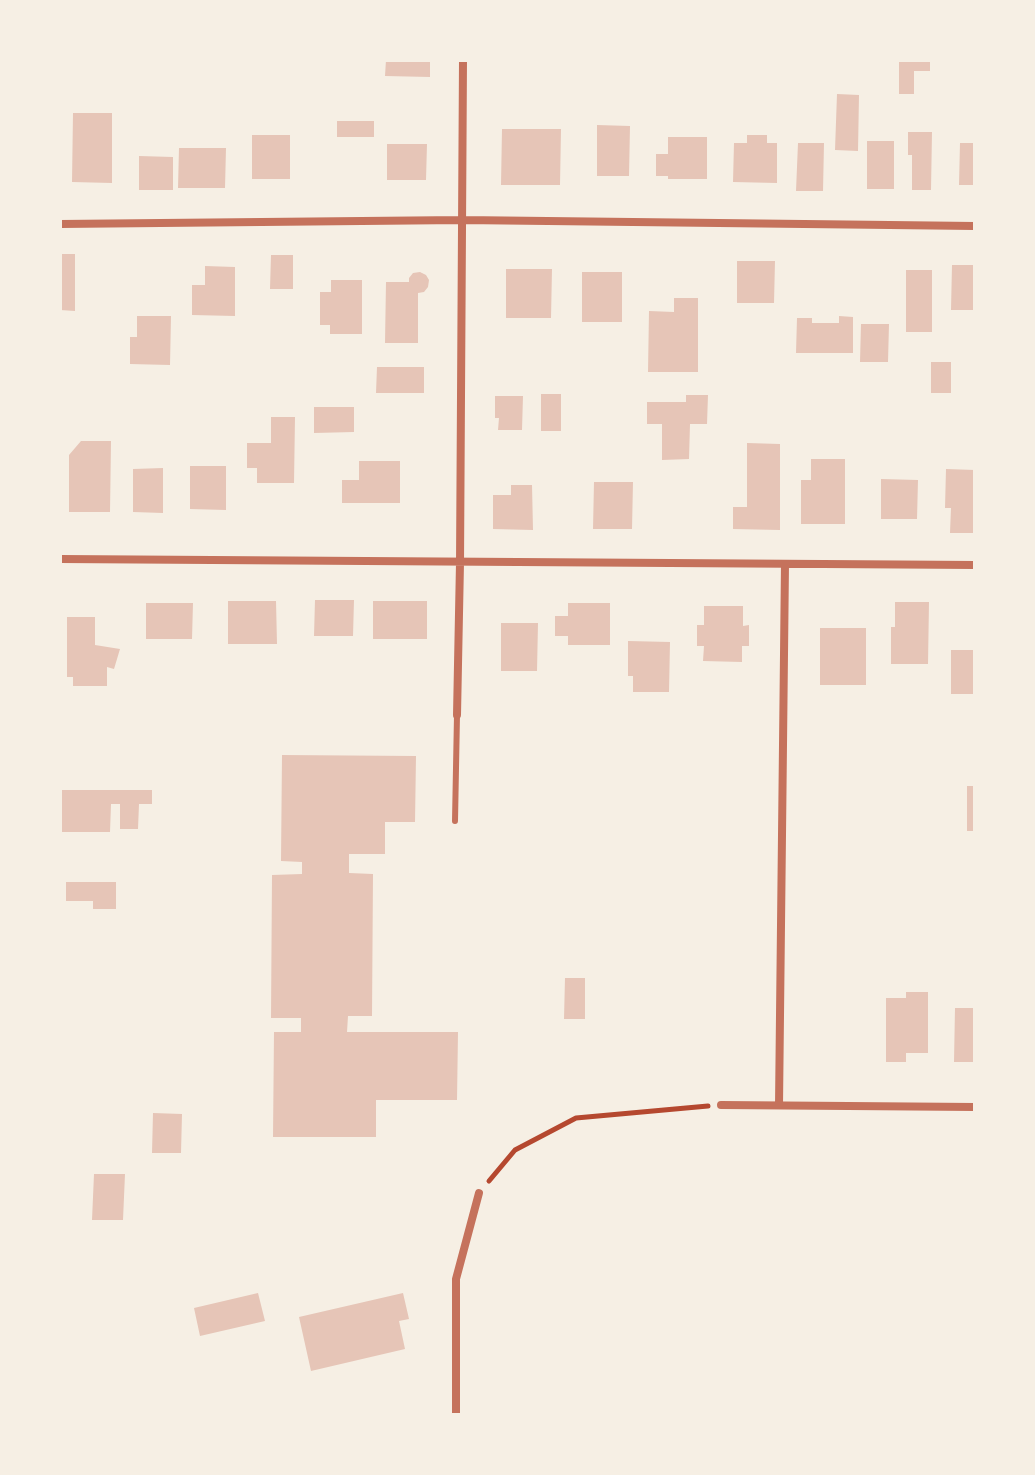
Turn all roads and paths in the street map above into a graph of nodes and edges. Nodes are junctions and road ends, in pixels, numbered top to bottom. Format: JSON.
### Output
{"nodes":[{"id":1,"x":463,"y":60,"type":"edge"},
{"id":2,"x":462,"y":220,"type":"junction"},
{"id":3,"x":60,"y":224,"type":"edge"},
{"id":4,"x":975,"y":226,"type":"edge"},
{"id":5,"x":60,"y":559,"type":"edge"},
{"id":6,"x":460,"y":563,"type":"junction"},
{"id":7,"x":785,"y":564,"type":"junction"},
{"id":8,"x":975,"y":565,"type":"edge"},
{"id":9,"x":457,"y":715,"type":"joint"},
{"id":10,"x":455,"y":821,"type":"dead end"},
{"id":11,"x":721,"y":1105,"type":"joint"},
{"id":12,"x":779,"y":1105,"type":"junction"},
{"id":13,"x":975,"y":1107,"type":"edge"},
{"id":14,"x":479,"y":1193,"type":"joint"},
{"id":15,"x":456,"y":1415,"type":"edge"}],
"edges":[{"from":1,"to":2,"type":"street"},
{"from":2,"to":3,"type":"street"},
{"from":2,"to":4,"type":"street"},
{"from":2,"to":6,"type":"street"},
{"from":5,"to":6,"type":"street"},
{"from":6,"to":7,"type":"street"},
{"from":6,"to":9,"type":"street"},
{"from":7,"to":8,"type":"street"},
{"from":7,"to":12,"type":"street"},
{"from":9,"to":10,"type":"lane"},
{"from":11,"to":12,"type":"street"},
{"from":11,"to":14,"type":"path"},
{"from":12,"to":13,"type":"street"},
{"from":14,"to":15,"type":"street"}]}
